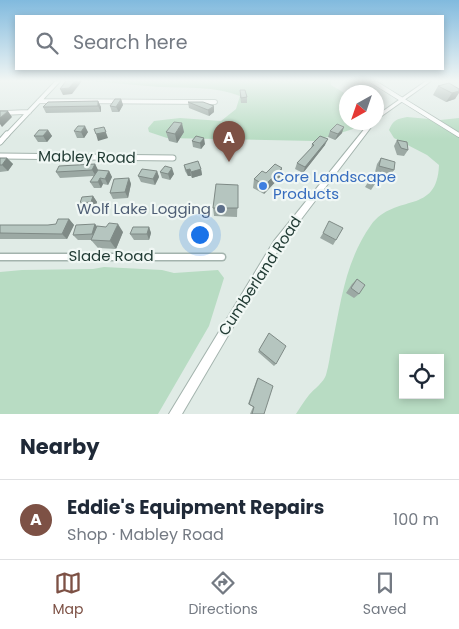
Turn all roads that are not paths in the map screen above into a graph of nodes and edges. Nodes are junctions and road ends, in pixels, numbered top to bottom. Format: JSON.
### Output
{"nodes":[{"id":1,"x":402,"y":100,"type":"edge"},
{"id":2,"x":406,"y":100,"type":"edge"},
{"id":3,"x":39,"y":101,"type":"joint"},
{"id":4,"x":215,"y":102,"type":"dead end"},
{"id":5,"x":29,"y":112,"type":"junction"},
{"id":6,"x":0,"y":113,"type":"edge"},
{"id":7,"x":384,"y":113,"type":"edge"},
{"id":8,"x":367,"y":130,"type":"edge"},
{"id":9,"x":459,"y":135,"type":"edge"},
{"id":10,"x":0,"y":142,"type":"edge"},
{"id":11,"x":0,"y":156,"type":"edge"},
{"id":12,"x":173,"y":158,"type":"dead end"},
{"id":13,"x":0,"y":256,"type":"edge"},
{"id":14,"x":222,"y":257,"type":"dead end"},
{"id":15,"x":175,"y":414,"type":"edge"}],
"edges":[{"from":1,"to":7,"type":"street"},
{"from":2,"to":9,"type":"street"},
{"from":3,"to":4,"type":"street"},
{"from":3,"to":5,"type":"street"},
{"from":5,"to":6,"type":"street"},
{"from":5,"to":10,"type":"street"},
{"from":8,"to":15,"type":"street","name":"Cumberland Road"},
{"from":11,"to":12,"type":"street","name":"Mabley Road"},
{"from":13,"to":14,"type":"street","name":"Slade Road"}]}
